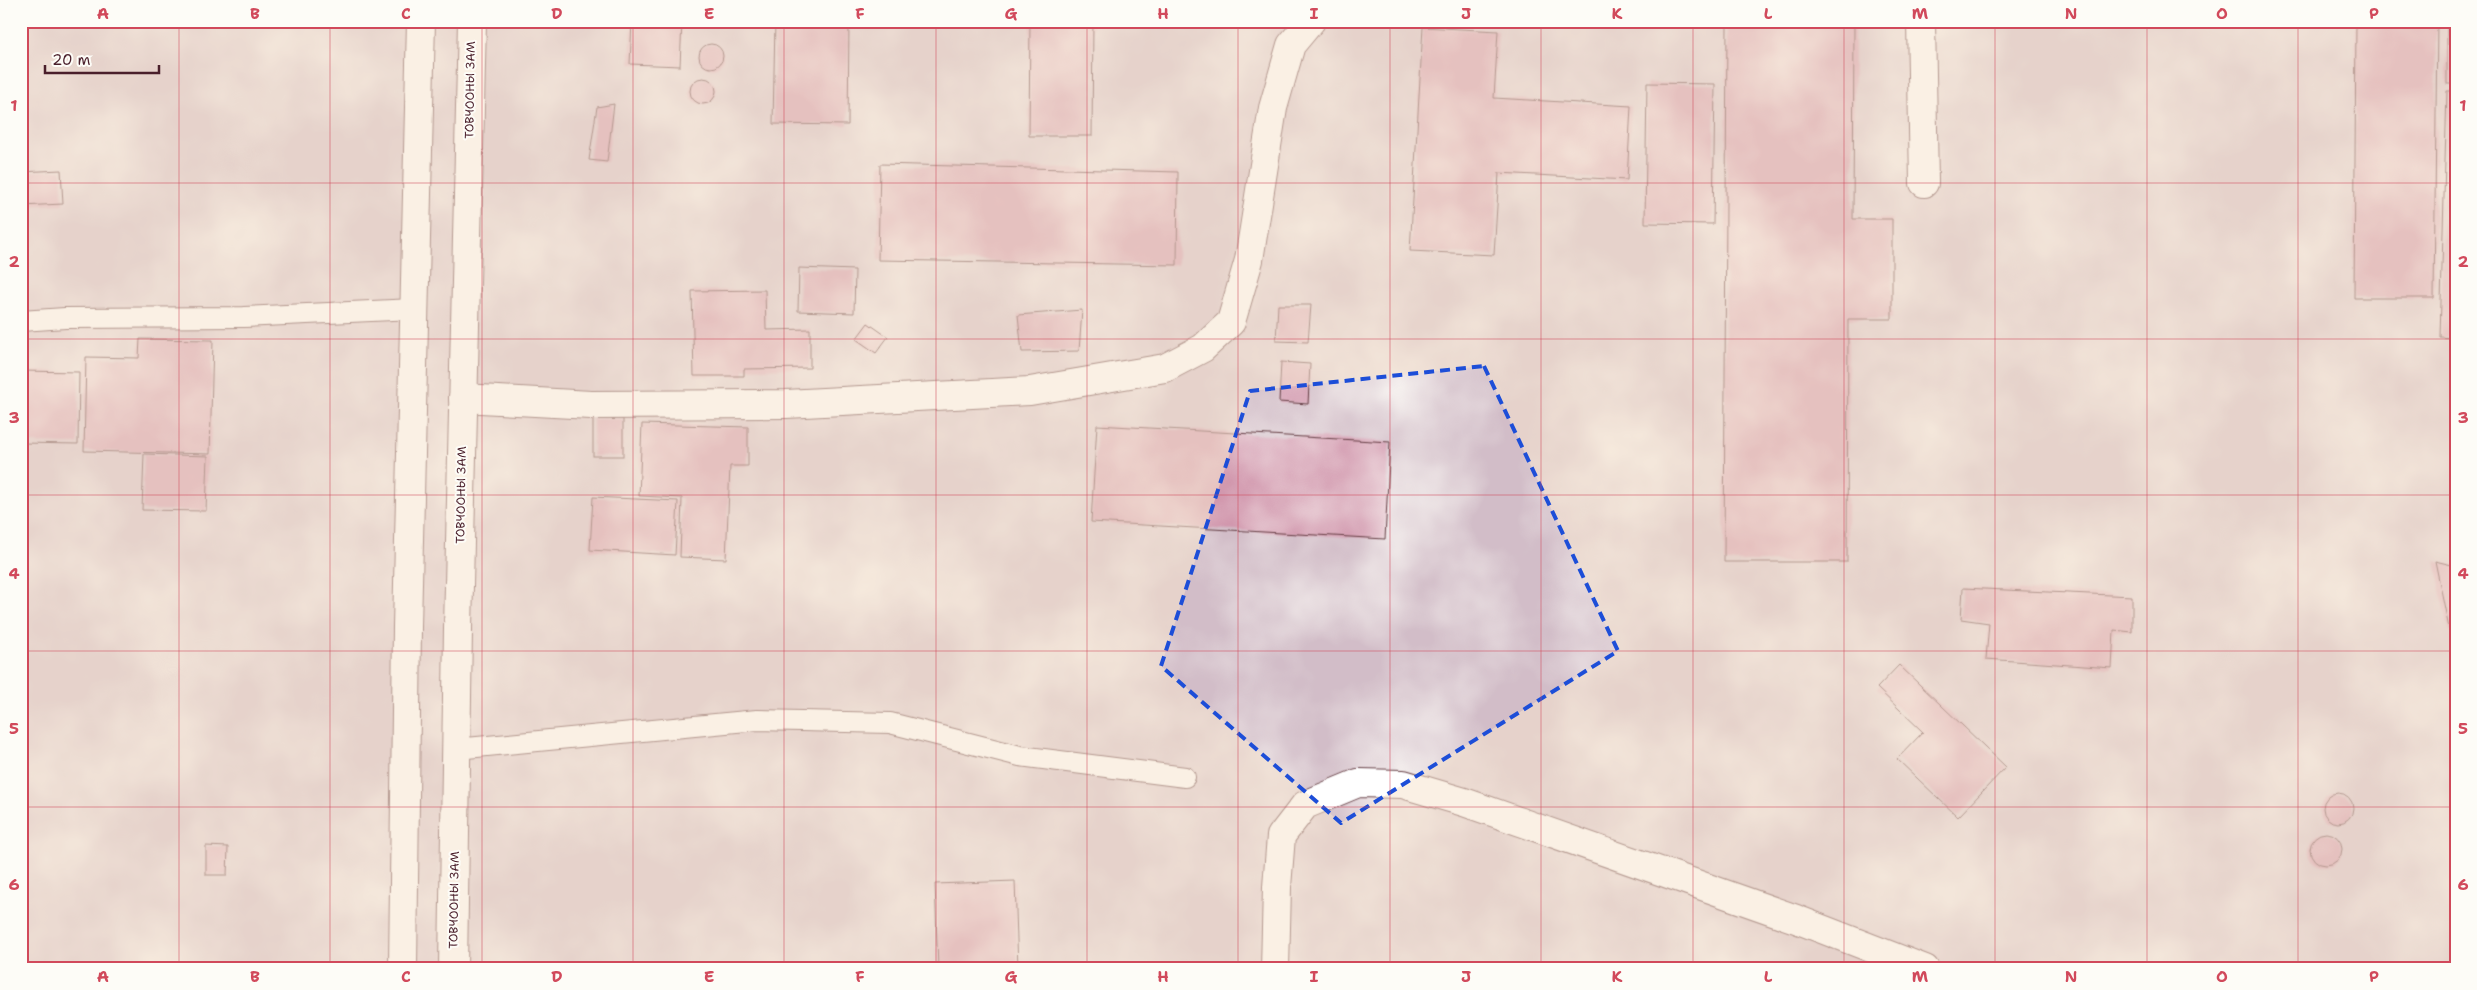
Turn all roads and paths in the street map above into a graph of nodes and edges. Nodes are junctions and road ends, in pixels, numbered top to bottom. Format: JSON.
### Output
{"nodes":[{"id":1,"x":421,"y":21,"type":"edge"},
{"id":2,"x":472,"y":21,"type":"edge"},
{"id":3,"x":1311,"y":21,"type":"edge"},
{"id":4,"x":1921,"y":21,"type":"edge"},
{"id":5,"x":1924,"y":183,"type":"dead end"},
{"id":6,"x":414,"y":309,"type":"junction"},
{"id":7,"x":21,"y":321,"type":"edge"},
{"id":8,"x":463,"y":398,"type":"junction"},
{"id":9,"x":456,"y":750,"type":"junction"},
{"id":10,"x":1185,"y":776,"type":"dead end"},
{"id":11,"x":403,"y":969,"type":"edge"},
{"id":12,"x":453,"y":969,"type":"edge"},
{"id":13,"x":1275,"y":969,"type":"edge"},
{"id":14,"x":1925,"y":969,"type":"edge"}],
"edges":[{"from":1,"to":6,"type":"main road"},
{"from":2,"to":8,"type":"main road","name":"ТОВЧООНЫ ЗАМ"},
{"from":3,"to":8,"type":"main road"},
{"from":4,"to":5,"type":"main road"},
{"from":6,"to":7,"type":"lane"},
{"from":6,"to":11,"type":"main road"},
{"from":8,"to":9,"type":"main road","name":"ТОВЧООНЫ ЗАМ"},
{"from":9,"to":10,"type":"lane"},
{"from":9,"to":12,"type":"main road","name":"ТОВЧООНЫ ЗАМ"},
{"from":13,"to":14,"type":"main road"}]}
